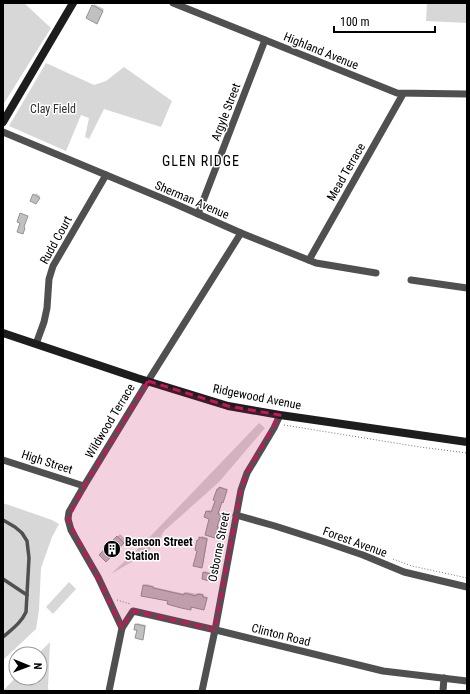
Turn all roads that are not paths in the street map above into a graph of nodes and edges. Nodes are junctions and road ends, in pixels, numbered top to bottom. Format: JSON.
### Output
{"nodes":[{"id":1,"x":73,"y":3,"type":"edge"},
{"id":2,"x":173,"y":3,"type":"edge"},
{"id":3,"x":265,"y":40,"type":"junction"},
{"id":4,"x":403,"y":94,"type":"junction"},
{"id":5,"x":467,"y":94,"type":"edge"},
{"id":6,"x":3,"y":122,"type":"edge"},
{"id":7,"x":3,"y":132,"type":"edge"},
{"id":8,"x":106,"y":175,"type":"junction"},
{"id":9,"x":198,"y":214,"type":"junction"},
{"id":10,"x":241,"y":233,"type":"junction"},
{"id":11,"x":309,"y":260,"type":"junction"},
{"id":12,"x":376,"y":273,"type":"dead end"},
{"id":13,"x":411,"y":280,"type":"dead end"},
{"id":14,"x":467,"y":288,"type":"edge"},
{"id":15,"x":3,"y":332,"type":"edge"},
{"id":16,"x":36,"y":344,"type":"junction"},
{"id":17,"x":148,"y":381,"type":"junction"},
{"id":18,"x":276,"y":414,"type":"junction"},
{"id":19,"x":467,"y":442,"type":"edge"},
{"id":20,"x":3,"y":460,"type":"edge"},
{"id":21,"x":84,"y":486,"type":"junction"},
{"id":22,"x":236,"y":515,"type":"junction"},
{"id":23,"x":3,"y":520,"type":"edge"},
{"id":24,"x":3,"y":579,"type":"edge"},
{"id":25,"x":467,"y":587,"type":"edge"},
{"id":26,"x":27,"y":595,"type":"junction"},
{"id":27,"x":122,"y":628,"type":"junction"},
{"id":28,"x":214,"y":630,"type":"junction"},
{"id":29,"x":3,"y":637,"type":"edge"},
{"id":30,"x":444,"y":678,"type":"junction"},
{"id":31,"x":467,"y":681,"type":"edge"},
{"id":32,"x":109,"y":691,"type":"edge"},
{"id":33,"x":202,"y":691,"type":"edge"},
{"id":34,"x":443,"y":691,"type":"edge"}],
"edges":[{"from":1,"to":6,"type":"street"},
{"from":2,"to":3,"type":"street","name":"Highland Avenue"},
{"from":3,"to":4,"type":"street","name":"Highland Avenue"},
{"from":3,"to":9,"type":"street","name":"Argyle Street"},
{"from":4,"to":5,"type":"street","name":"Highland Avenue"},
{"from":4,"to":11,"type":"street","name":"Mead Terrace"},
{"from":7,"to":8,"type":"street","name":"Sherman Avenue"},
{"from":8,"to":9,"type":"street","name":"Sherman Avenue"},
{"from":8,"to":16,"type":"street","name":"Rudd Court"},
{"from":9,"to":10,"type":"street","name":"Sherman Avenue"},
{"from":10,"to":11,"type":"street","name":"Sherman Avenue"},
{"from":10,"to":17,"type":"street","name":"Wildwood Terrace"},
{"from":11,"to":12,"type":"street","name":"Sherman Avenue"},
{"from":13,"to":14,"type":"street"},
{"from":15,"to":16,"type":"street","name":"Ridgewood Avenue"},
{"from":16,"to":17,"type":"street","name":"Ridgewood Avenue"},
{"from":17,"to":18,"type":"street","name":"Ridgewood Avenue"},
{"from":17,"to":21,"type":"street","name":"Wildwood Terrace"},
{"from":18,"to":19,"type":"street","name":"Ridgewood Avenue"},
{"from":18,"to":22,"type":"street","name":"Osborne Street"},
{"from":20,"to":21,"type":"street","name":"High Street"},
{"from":21,"to":27,"type":"street","name":"Wildwood Terrace"},
{"from":22,"to":25,"type":"street","name":"Forest Avenue"},
{"from":22,"to":28,"type":"street","name":"Osborne Street"},
{"from":23,"to":26,"type":"lane"},
{"from":24,"to":26,"type":"lane"},
{"from":26,"to":29,"type":"lane"},
{"from":27,"to":28,"type":"street","name":"Clinton Road"},
{"from":27,"to":32,"type":"street"},
{"from":28,"to":30,"type":"street","name":"Clinton Road"},
{"from":28,"to":33,"type":"street","name":"Osborne Street"},
{"from":30,"to":31,"type":"street","name":"Clinton Road"},
{"from":30,"to":34,"type":"street"}]}
